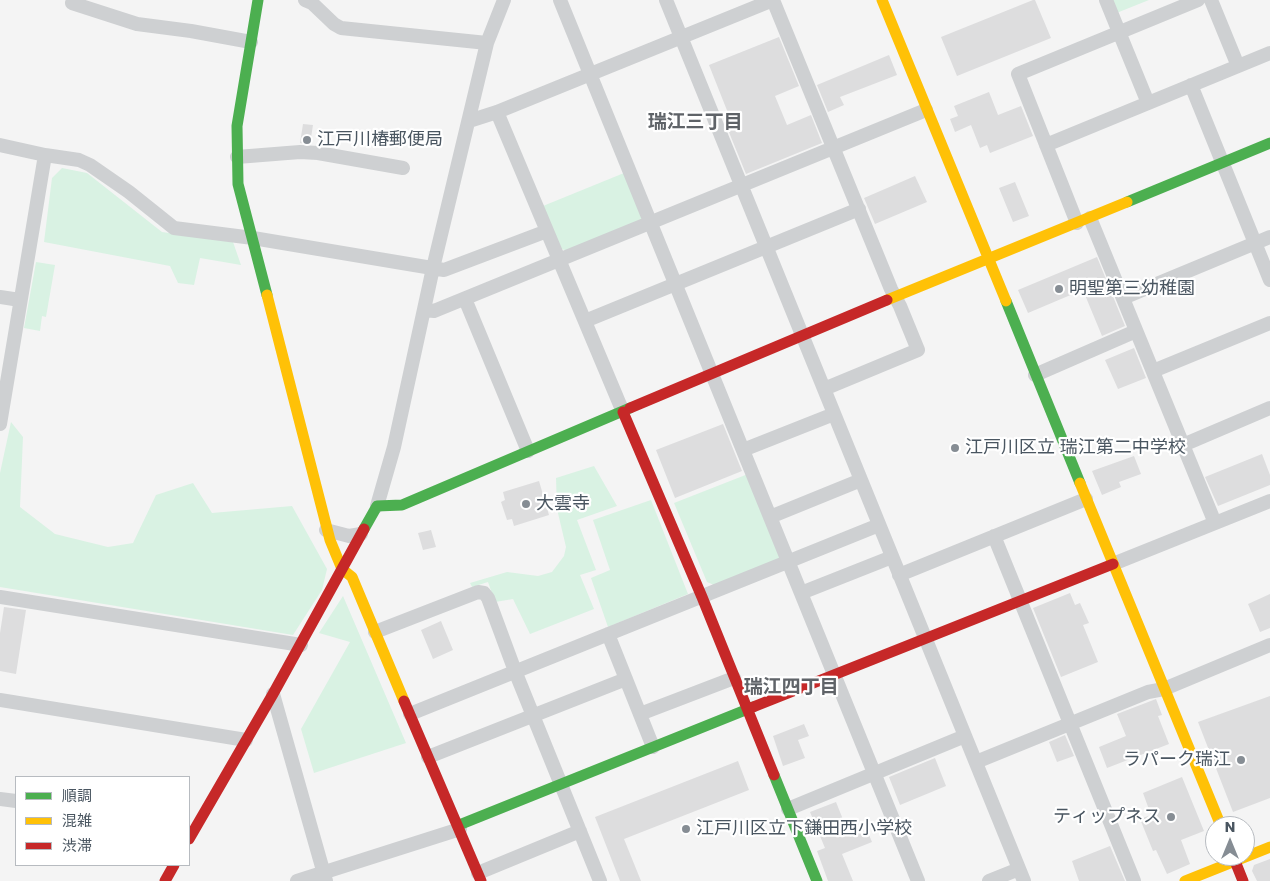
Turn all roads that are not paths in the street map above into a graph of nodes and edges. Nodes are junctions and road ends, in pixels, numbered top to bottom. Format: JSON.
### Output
{"nodes":[{"id":1,"x":258,"y":0,"type":"edge"},
{"id":2,"x":305,"y":0,"type":"edge"},
{"id":3,"x":504,"y":0,"type":"edge"},
{"id":4,"x":560,"y":0,"type":"edge"},
{"id":5,"x":666,"y":0,"type":"edge"},
{"id":6,"x":773,"y":0,"type":"edge"},
{"id":7,"x":882,"y":0,"type":"edge"},
{"id":8,"x":1106,"y":0,"type":"edge"},
{"id":9,"x":1198,"y":0,"type":"edge"},
{"id":10,"x":1211,"y":0,"type":"edge"},
{"id":11,"x":72,"y":3,"type":"dead end"},
{"id":12,"x":1119,"y":32,"type":"junction"},
{"id":13,"x":682,"y":37,"type":"junction"},
{"id":14,"x":251,"y":42,"type":"junction"},
{"id":15,"x":487,"y":42,"type":"junction"},
{"id":16,"x":1270,"y":53,"type":"edge"},
{"id":17,"x":1238,"y":66,"type":"junction"},
{"id":18,"x":590,"y":74,"type":"junction"},
{"id":19,"x":1191,"y":85,"type":"junction"},
{"id":20,"x":1148,"y":103,"type":"junction"},
{"id":21,"x":926,"y":110,"type":"junction"},
{"id":22,"x":497,"y":112,"type":"junction"},
{"id":23,"x":469,"y":121,"type":"junction"},
{"id":24,"x":1270,"y":143,"type":"edge"},
{"id":25,"x":1046,"y":144,"type":"junction"},
{"id":26,"x":0,"y":145,"type":"edge"},
{"id":27,"x":834,"y":148,"type":"junction"},
{"id":28,"x":45,"y":155,"type":"junction"},
{"id":29,"x":237,"y":157,"type":"junction"},
{"id":30,"x":1222,"y":163,"type":"junction"},
{"id":31,"x":403,"y":168,"type":"dead end"},
{"id":32,"x":740,"y":185,"type":"junction"},
{"id":33,"x":859,"y":210,"type":"junction"},
{"id":34,"x":1084,"y":220,"type":"junction"},
{"id":35,"x":651,"y":222,"type":"junction"},
{"id":36,"x":547,"y":231,"type":"junction"},
{"id":37,"x":1270,"y":237,"type":"edge"},
{"id":38,"x":253,"y":238,"type":"junction"},
{"id":39,"x":1255,"y":243,"type":"junction"},
{"id":40,"x":765,"y":246,"type":"junction"},
{"id":41,"x":989,"y":259,"type":"junction"},
{"id":42,"x":559,"y":260,"type":"junction"},
{"id":43,"x":434,"y":268,"type":"junction"},
{"id":44,"x":1270,"y":280,"type":"edge"},
{"id":45,"x":676,"y":283,"type":"junction"},
{"id":46,"x":0,"y":297,"type":"edge"},
{"id":47,"x":895,"y":297,"type":"junction"},
{"id":48,"x":1123,"y":298,"type":"junction"},
{"id":49,"x":465,"y":299,"type":"junction"},
{"id":50,"x":20,"y":300,"type":"junction"},
{"id":51,"x":425,"y":310,"type":"junction"},
{"id":52,"x":584,"y":321,"type":"junction"},
{"id":53,"x":1270,"y":323,"type":"edge"},
{"id":54,"x":1136,"y":331,"type":"junction"},
{"id":55,"x":802,"y":335,"type":"junction"},
{"id":56,"x":1153,"y":371,"type":"junction"},
{"id":57,"x":712,"y":374,"type":"junction"},
{"id":58,"x":1035,"y":375,"type":"junction"},
{"id":59,"x":824,"y":389,"type":"junction"},
{"id":60,"x":2,"y":394,"type":"edge"},
{"id":61,"x":1270,"y":408,"type":"edge"},
{"id":62,"x":623,"y":412,"type":"junction"},
{"id":63,"x":834,"y":414,"type":"junction"},
{"id":64,"x":0,"y":424,"type":"edge"},
{"id":65,"x":1183,"y":445,"type":"junction"},
{"id":66,"x":743,"y":450,"type":"junction"},
{"id":67,"x":528,"y":451,"type":"junction"},
{"id":68,"x":861,"y":480,"type":"junction"},
{"id":69,"x":1086,"y":499,"type":"junction"},
{"id":70,"x":1270,"y":500,"type":"edge"},
{"id":71,"x":377,"y":506,"type":"junction"},
{"id":72,"x":770,"y":517,"type":"junction"},
{"id":73,"x":1215,"y":523,"type":"junction"},
{"id":74,"x":879,"y":525,"type":"junction"},
{"id":75,"x":326,"y":530,"type":"junction"},
{"id":76,"x":361,"y":534,"type":"junction"},
{"id":77,"x":994,"y":536,"type":"junction"},
{"id":78,"x":892,"y":557,"type":"junction"},
{"id":79,"x":788,"y":562,"type":"junction"},
{"id":80,"x":1113,"y":564,"type":"junction"},
{"id":81,"x":342,"y":569,"type":"junction"},
{"id":82,"x":899,"y":575,"type":"junction"},
{"id":83,"x":801,"y":593,"type":"junction"},
{"id":84,"x":0,"y":597,"type":"edge"},
{"id":85,"x":702,"y":597,"type":"junction"},
{"id":86,"x":1020,"y":600,"type":"junction"},
{"id":87,"x":375,"y":632,"type":"junction"},
{"id":88,"x":608,"y":634,"type":"junction"},
{"id":89,"x":925,"y":638,"type":"junction"},
{"id":90,"x":1270,"y":644,"type":"edge"},
{"id":91,"x":301,"y":645,"type":"junction"},
{"id":92,"x":515,"y":671,"type":"junction"},
{"id":93,"x":834,"y":674,"type":"junction"},
{"id":94,"x":734,"y":678,"type":"junction"},
{"id":95,"x":626,"y":679,"type":"junction"},
{"id":96,"x":1164,"y":689,"type":"junction"},
{"id":97,"x":273,"y":694,"type":"junction"},
{"id":98,"x":0,"y":700,"type":"edge"},
{"id":99,"x":747,"y":709,"type":"junction"},
{"id":100,"x":410,"y":714,"type":"junction"},
{"id":101,"x":640,"y":714,"type":"junction"},
{"id":102,"x":533,"y":715,"type":"junction"},
{"id":103,"x":1070,"y":724,"type":"junction"},
{"id":104,"x":965,"y":736,"type":"junction"},
{"id":105,"x":246,"y":740,"type":"junction"},
{"id":106,"x":653,"y":747,"type":"junction"},
{"id":107,"x":428,"y":757,"type":"junction"},
{"id":108,"x":976,"y":762,"type":"junction"},
{"id":109,"x":874,"y":774,"type":"junction"},
{"id":110,"x":561,"y":784,"type":"junction"},
{"id":111,"x":0,"y":799,"type":"edge"},
{"id":112,"x":15,"y":802,"type":"edge"},
{"id":113,"x":788,"y":809,"type":"junction"},
{"id":114,"x":1217,"y":816,"type":"edge"},
{"id":115,"x":460,"y":827,"type":"junction"},
{"id":116,"x":580,"y":831,"type":"junction"},
{"id":117,"x":190,"y":834,"type":"edge"},
{"id":118,"x":1270,"y":847,"type":"edge"},
{"id":119,"x":1255,"y":852,"type":"edge"},
{"id":120,"x":173,"y":866,"type":"edge"},
{"id":121,"x":1218,"y":866,"type":"edge"},
{"id":122,"x":1237,"y":866,"type":"edge"},
{"id":123,"x":1022,"y":875,"type":"edge"},
{"id":124,"x":325,"y":877,"type":"edge"},
{"id":125,"x":480,"y":877,"type":"edge"},
{"id":126,"x":165,"y":881,"type":"edge"},
{"id":127,"x":297,"y":881,"type":"edge"},
{"id":128,"x":600,"y":881,"type":"edge"},
{"id":129,"x":817,"y":881,"type":"edge"},
{"id":130,"x":918,"y":881,"type":"edge"},
{"id":131,"x":990,"y":881,"type":"edge"},
{"id":132,"x":1134,"y":881,"type":"edge"},
{"id":133,"x":1185,"y":881,"type":"edge"},
{"id":134,"x":1243,"y":881,"type":"edge"}],
"edges":[{"from":1,"to":14,"type":"street"},
{"from":2,"to":15,"type":"street"},
{"from":3,"to":15,"type":"street"},
{"from":4,"to":18,"type":"street"},
{"from":5,"to":13,"type":"street"},
{"from":6,"to":13,"type":"street"},
{"from":6,"to":27,"type":"street"},
{"from":7,"to":21,"type":"street"},
{"from":8,"to":12,"type":"street"},
{"from":9,"to":12,"type":"street"},
{"from":10,"to":17,"type":"street"},
{"from":11,"to":14,"type":"street"},
{"from":12,"to":20,"type":"street"},
{"from":12,"to":25,"type":"street"},
{"from":13,"to":18,"type":"street"},
{"from":13,"to":32,"type":"street"},
{"from":14,"to":29,"type":"street"},
{"from":15,"to":23,"type":"street"},
{"from":16,"to":17,"type":"street"},
{"from":17,"to":19,"type":"street"},
{"from":18,"to":22,"type":"street"},
{"from":18,"to":35,"type":"street"},
{"from":19,"to":20,"type":"street"},
{"from":19,"to":30,"type":"street"},
{"from":20,"to":25,"type":"street"},
{"from":21,"to":27,"type":"street"},
{"from":21,"to":41,"type":"street"},
{"from":22,"to":23,"type":"street"},
{"from":22,"to":36,"type":"street"},
{"from":23,"to":43,"type":"street"},
{"from":24,"to":30,"type":"street"},
{"from":25,"to":34,"type":"street"},
{"from":26,"to":28,"type":"street"},
{"from":27,"to":32,"type":"street"},
{"from":27,"to":33,"type":"street"},
{"from":28,"to":38,"type":"street"},
{"from":28,"to":50,"type":"street"},
{"from":29,"to":31,"type":"street"},
{"from":29,"to":38,"type":"street"},
{"from":30,"to":34,"type":"street"},
{"from":30,"to":39,"type":"street"},
{"from":32,"to":35,"type":"street"},
{"from":32,"to":40,"type":"street"},
{"from":33,"to":40,"type":"street"},
{"from":33,"to":47,"type":"street"},
{"from":34,"to":41,"type":"street"},
{"from":34,"to":48,"type":"street"},
{"from":35,"to":42,"type":"street"},
{"from":35,"to":45,"type":"street"},
{"from":36,"to":42,"type":"street"},
{"from":36,"to":43,"type":"street"},
{"from":37,"to":39,"type":"street"},
{"from":38,"to":43,"type":"street"},
{"from":38,"to":75,"type":"street"},
{"from":39,"to":44,"type":"street"},
{"from":39,"to":48,"type":"street"},
{"from":40,"to":45,"type":"street"},
{"from":40,"to":55,"type":"street"},
{"from":41,"to":47,"type":"street"},
{"from":41,"to":58,"type":"street"},
{"from":42,"to":49,"type":"street"},
{"from":42,"to":52,"type":"street"},
{"from":43,"to":51,"type":"street"},
{"from":45,"to":52,"type":"street"},
{"from":45,"to":57,"type":"street"},
{"from":46,"to":50,"type":"street"},
{"from":47,"to":55,"type":"street"},
{"from":47,"to":59,"type":"street"},
{"from":48,"to":54,"type":"street"},
{"from":49,"to":51,"type":"street"},
{"from":49,"to":67,"type":"street"},
{"from":50,"to":60,"type":"street"},
{"from":51,"to":71,"type":"street"},
{"from":52,"to":62,"type":"street"},
{"from":53,"to":56,"type":"street"},
{"from":54,"to":56,"type":"street"},
{"from":54,"to":58,"type":"street"},
{"from":55,"to":57,"type":"street"},
{"from":55,"to":59,"type":"street"},
{"from":56,"to":65,"type":"street"},
{"from":57,"to":62,"type":"street"},
{"from":57,"to":66,"type":"street"},
{"from":58,"to":69,"type":"street"},
{"from":59,"to":63,"type":"street"},
{"from":60,"to":64,"type":"street"},
{"from":61,"to":65,"type":"street"},
{"from":62,"to":67,"type":"street"},
{"from":62,"to":85,"type":"street"},
{"from":63,"to":66,"type":"street"},
{"from":63,"to":68,"type":"street"},
{"from":65,"to":73,"type":"street"},
{"from":66,"to":72,"type":"street"},
{"from":67,"to":71,"type":"street"},
{"from":68,"to":72,"type":"street"},
{"from":68,"to":74,"type":"street"},
{"from":69,"to":77,"type":"street"},
{"from":69,"to":80,"type":"street"},
{"from":70,"to":73,"type":"street"},
{"from":71,"to":76,"type":"street"},
{"from":72,"to":79,"type":"street"},
{"from":73,"to":80,"type":"street"},
{"from":74,"to":78,"type":"street"},
{"from":74,"to":79,"type":"street"},
{"from":75,"to":76,"type":"street"},
{"from":75,"to":81,"type":"street"},
{"from":76,"to":81,"type":"street"},
{"from":77,"to":82,"type":"street"},
{"from":77,"to":86,"type":"street"},
{"from":78,"to":82,"type":"street"},
{"from":78,"to":83,"type":"street"},
{"from":79,"to":83,"type":"street"},
{"from":79,"to":85,"type":"street"},
{"from":80,"to":86,"type":"street"},
{"from":80,"to":96,"type":"street"},
{"from":81,"to":87,"type":"street"},
{"from":81,"to":91,"type":"street"},
{"from":82,"to":89,"type":"street"},
{"from":83,"to":93,"type":"street"},
{"from":84,"to":91,"type":"street"},
{"from":85,"to":88,"type":"street"},
{"from":85,"to":94,"type":"street"},
{"from":86,"to":89,"type":"street"},
{"from":86,"to":103,"type":"street"},
{"from":87,"to":92,"type":"street"},
{"from":87,"to":100,"type":"street"},
{"from":88,"to":92,"type":"street"},
{"from":88,"to":95,"type":"street"},
{"from":89,"to":93,"type":"street"},
{"from":89,"to":104,"type":"street"},
{"from":90,"to":96,"type":"street"},
{"from":91,"to":97,"type":"street"},
{"from":92,"to":100,"type":"street"},
{"from":92,"to":102,"type":"street"},
{"from":93,"to":99,"type":"street"},
{"from":93,"to":109,"type":"street"},
{"from":94,"to":99,"type":"street"},
{"from":94,"to":101,"type":"street"},
{"from":95,"to":101,"type":"street"},
{"from":95,"to":102,"type":"street"},
{"from":96,"to":103,"type":"street"},
{"from":96,"to":114,"type":"street"},
{"from":97,"to":105,"type":"street"},
{"from":97,"to":124,"type":"street"},
{"from":98,"to":105,"type":"street"},
{"from":99,"to":106,"type":"street"},
{"from":99,"to":113,"type":"street"},
{"from":100,"to":107,"type":"street"},
{"from":101,"to":106,"type":"street"},
{"from":102,"to":107,"type":"street"},
{"from":102,"to":110,"type":"street"},
{"from":103,"to":108,"type":"street"},
{"from":103,"to":132,"type":"street"},
{"from":104,"to":108,"type":"street"},
{"from":104,"to":109,"type":"street"},
{"from":105,"to":117,"type":"street"},
{"from":106,"to":110,"type":"street"},
{"from":107,"to":115,"type":"street"},
{"from":108,"to":123,"type":"street"},
{"from":109,"to":113,"type":"street"},
{"from":109,"to":130,"type":"street"},
{"from":110,"to":115,"type":"street"},
{"from":110,"to":116,"type":"street"},
{"from":111,"to":112,"type":"street"},
{"from":113,"to":129,"type":"street"},
{"from":115,"to":124,"type":"street"},
{"from":115,"to":125,"type":"street"},
{"from":116,"to":125,"type":"street"},
{"from":116,"to":128,"type":"street"},
{"from":118,"to":119,"type":"street"},
{"from":120,"to":126,"type":"street"},
{"from":121,"to":133,"type":"street"},
{"from":122,"to":134,"type":"street"},
{"from":123,"to":131,"type":"street"},
{"from":124,"to":127,"type":"street"}]}
